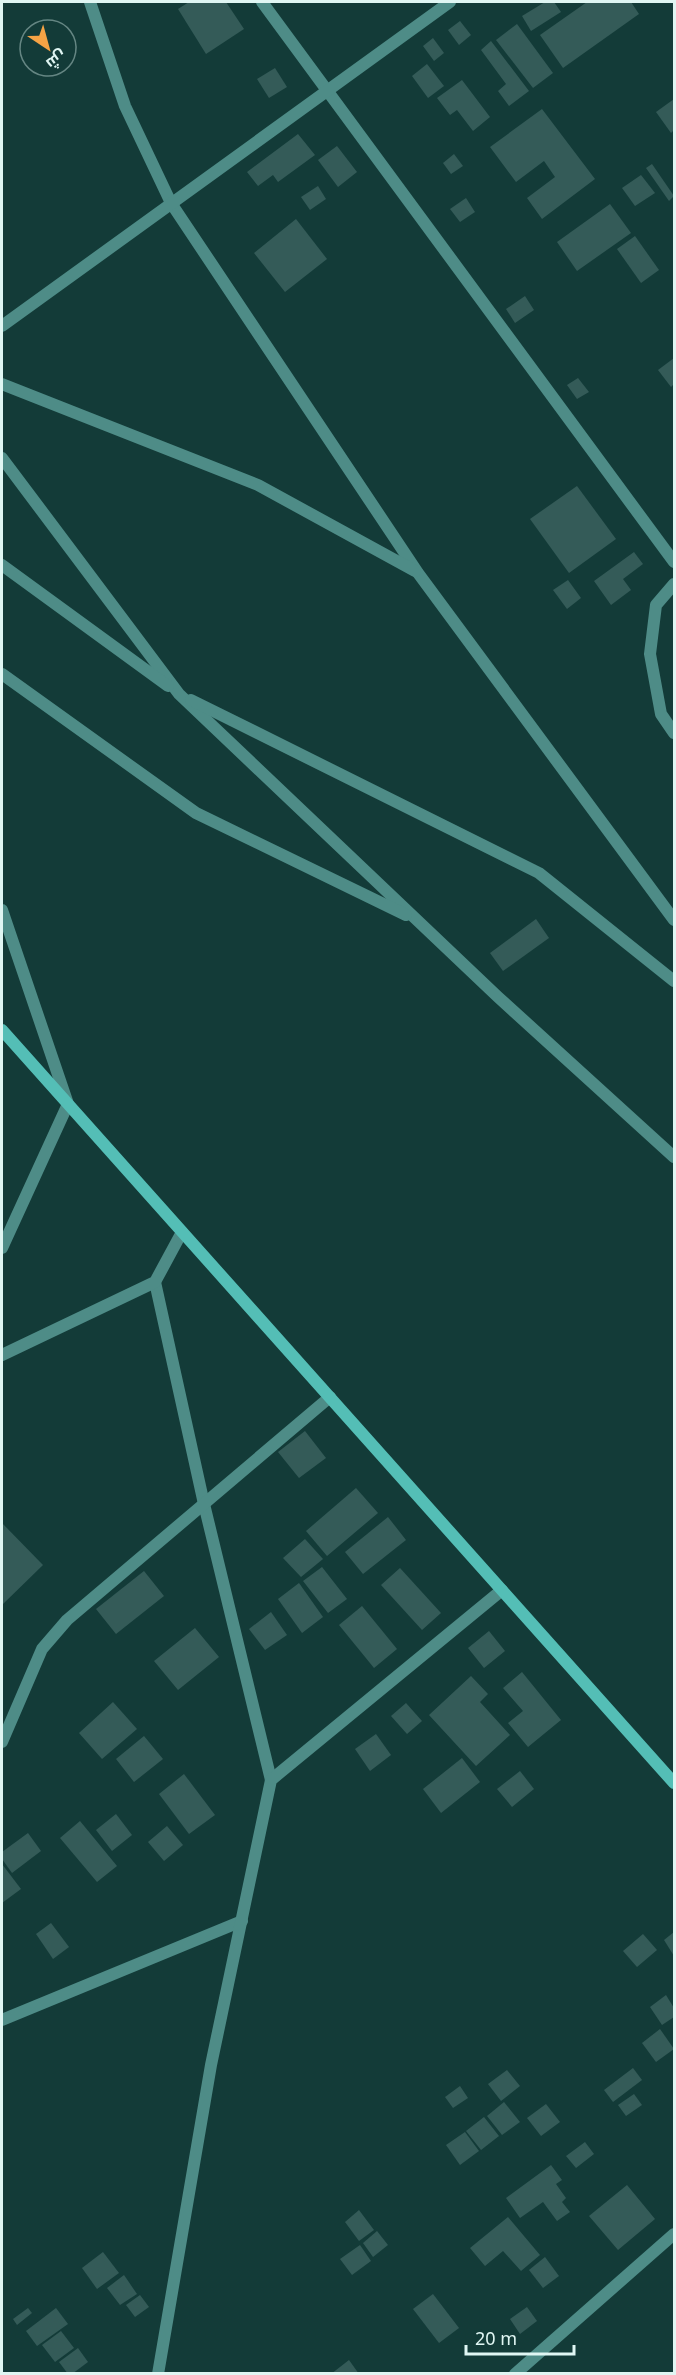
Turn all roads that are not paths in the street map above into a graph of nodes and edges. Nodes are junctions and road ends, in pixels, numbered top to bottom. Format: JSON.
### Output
{"nodes":[{"id":1,"x":90,"y":2,"type":"edge"},
{"id":2,"x":262,"y":2,"type":"edge"},
{"id":3,"x":450,"y":2,"type":"edge"},
{"id":4,"x":327,"y":90,"type":"junction"},
{"id":5,"x":171,"y":203,"type":"junction"},
{"id":6,"x":2,"y":326,"type":"edge"},
{"id":7,"x":2,"y":384,"type":"edge"},
{"id":8,"x":2,"y":458,"type":"edge"},
{"id":9,"x":675,"y":562,"type":"edge"},
{"id":10,"x":2,"y":566,"type":"edge"},
{"id":11,"x":418,"y":573,"type":"junction"},
{"id":12,"x":675,"y":584,"type":"edge"},
{"id":13,"x":2,"y":674,"type":"edge"},
{"id":14,"x":179,"y":694,"type":"junction"},
{"id":15,"x":675,"y":733,"type":"edge"},
{"id":16,"x":2,"y":910,"type":"edge"},
{"id":17,"x":417,"y":920,"type":"junction"},
{"id":18,"x":675,"y":920,"type":"edge"},
{"id":19,"x":675,"y":981,"type":"edge"},
{"id":20,"x":2,"y":1030,"type":"edge"},
{"id":21,"x":68,"y":1104,"type":"junction"},
{"id":22,"x":675,"y":1157,"type":"edge"},
{"id":23,"x":182,"y":1232,"type":"junction"},
{"id":24,"x":2,"y":1248,"type":"edge"},
{"id":25,"x":155,"y":1282,"type":"junction"},
{"id":26,"x":2,"y":1355,"type":"edge"},
{"id":27,"x":330,"y":1397,"type":"junction"},
{"id":28,"x":204,"y":1504,"type":"junction"},
{"id":29,"x":502,"y":1590,"type":"junction"},
{"id":30,"x":2,"y":1742,"type":"edge"},
{"id":31,"x":271,"y":1780,"type":"junction"},
{"id":32,"x":675,"y":1783,"type":"edge"},
{"id":33,"x":242,"y":1921,"type":"junction"},
{"id":34,"x":2,"y":2020,"type":"edge"},
{"id":35,"x":675,"y":2234,"type":"edge"},
{"id":36,"x":158,"y":2373,"type":"edge"},
{"id":37,"x":515,"y":2373,"type":"edge"}],
"edges":[{"from":1,"to":5,"type":"street"},
{"from":2,"to":4,"type":"street"},
{"from":3,"to":4,"type":"street"},
{"from":4,"to":5,"type":"street"},
{"from":4,"to":9,"type":"street"},
{"from":5,"to":6,"type":"street"},
{"from":5,"to":11,"type":"street"},
{"from":7,"to":11,"type":"street"},
{"from":8,"to":14,"type":"street"},
{"from":10,"to":14,"type":"street"},
{"from":11,"to":18,"type":"street"},
{"from":12,"to":15,"type":"street"},
{"from":13,"to":17,"type":"street"},
{"from":14,"to":17,"type":"street"},
{"from":14,"to":19,"type":"street"},
{"from":16,"to":21,"type":"street"},
{"from":17,"to":22,"type":"street"},
{"from":20,"to":21,"type":"street"},
{"from":21,"to":23,"type":"street"},
{"from":21,"to":24,"type":"street"},
{"from":23,"to":25,"type":"street"},
{"from":23,"to":27,"type":"street"},
{"from":25,"to":26,"type":"street"},
{"from":25,"to":28,"type":"street"},
{"from":27,"to":28,"type":"street"},
{"from":27,"to":29,"type":"street"},
{"from":28,"to":30,"type":"street"},
{"from":28,"to":31,"type":"street"},
{"from":29,"to":31,"type":"street"},
{"from":29,"to":32,"type":"street"},
{"from":31,"to":33,"type":"street"},
{"from":33,"to":34,"type":"street"},
{"from":33,"to":36,"type":"street"},
{"from":35,"to":37,"type":"street"}]}
